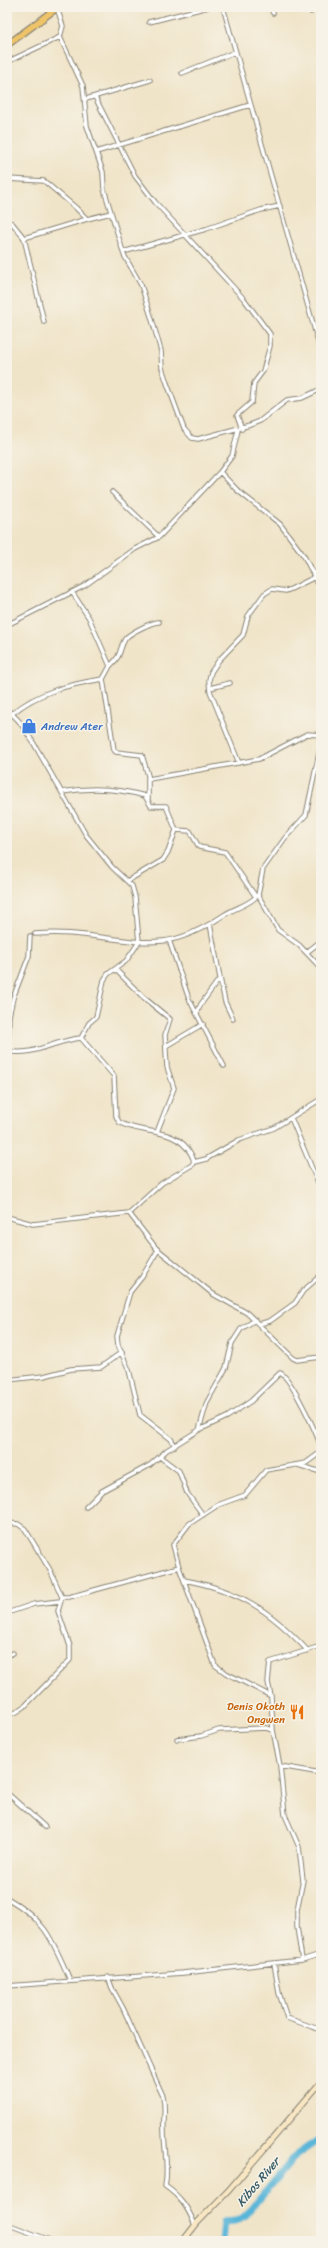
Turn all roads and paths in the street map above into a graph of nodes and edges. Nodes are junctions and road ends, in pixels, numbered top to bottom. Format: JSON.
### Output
{"nodes":[{"id":1,"x":58,"y":7,"type":"edge"},
{"id":2,"x":208,"y":7,"type":"edge"},
{"id":3,"x":223,"y":7,"type":"edge"},
{"id":4,"x":270,"y":7,"type":"edge"},
{"id":5,"x":310,"y":7,"type":"edge"},
{"id":6,"x":311,"y":12,"type":"dead end"},
{"id":7,"x":273,"y":13,"type":"dead end"},
{"id":8,"x":149,"y":22,"type":"dead end"},
{"id":9,"x":60,"y":37,"type":"junction"},
{"id":10,"x":7,"y":45,"type":"edge"},
{"id":11,"x":235,"y":52,"type":"junction"},
{"id":12,"x":7,"y":62,"type":"edge"},
{"id":13,"x":182,"y":73,"type":"dead end"},
{"id":14,"x":150,"y":80,"type":"dead end"},
{"id":15,"x":95,"y":97,"type":"junction"},
{"id":16,"x":86,"y":100,"type":"junction"},
{"id":17,"x":250,"y":105,"type":"junction"},
{"id":18,"x":120,"y":145,"type":"junction"},
{"id":19,"x":96,"y":152,"type":"junction"},
{"id":20,"x":7,"y":179,"type":"edge"},
{"id":21,"x":280,"y":206,"type":"junction"},
{"id":22,"x":111,"y":213,"type":"junction"},
{"id":23,"x":87,"y":219,"type":"junction"},
{"id":24,"x":7,"y":222,"type":"edge"},
{"id":25,"x":185,"y":234,"type":"junction"},
{"id":26,"x":24,"y":238,"type":"junction"},
{"id":27,"x":123,"y":252,"type":"junction"},
{"id":28,"x":44,"y":322,"type":"dead end"},
{"id":29,"x":321,"y":352,"type":"edge"},
{"id":30,"x":321,"y":388,"type":"edge"},
{"id":31,"x":240,"y":429,"type":"junction"},
{"id":32,"x":220,"y":472,"type":"junction"},
{"id":33,"x":112,"y":492,"type":"dead end"},
{"id":34,"x":159,"y":537,"type":"junction"},
{"id":35,"x":321,"y":571,"type":"edge"},
{"id":36,"x":314,"y":575,"type":"junction"},
{"id":37,"x":321,"y":590,"type":"edge"},
{"id":38,"x":72,"y":592,"type":"junction"},
{"id":39,"x":159,"y":622,"type":"dead end"},
{"id":40,"x":7,"y":625,"type":"edge"},
{"id":41,"x":110,"y":666,"type":"junction"},
{"id":42,"x":103,"y":679,"type":"junction"},
{"id":43,"x":230,"y":683,"type":"dead end"},
{"id":44,"x":210,"y":688,"type":"junction"},
{"id":45,"x":7,"y":709,"type":"edge"},
{"id":46,"x":13,"y":713,"type":"junction"},
{"id":47,"x":321,"y":735,"type":"edge"},
{"id":48,"x":321,"y":744,"type":"edge"},
{"id":49,"x":239,"y":763,"type":"junction"},
{"id":50,"x":148,"y":777,"type":"junction"},
{"id":51,"x":62,"y":792,"type":"junction"},
{"id":52,"x":148,"y":799,"type":"junction"},
{"id":53,"x":176,"y":830,"type":"junction"},
{"id":54,"x":127,"y":880,"type":"junction"},
{"id":55,"x":257,"y":896,"type":"junction"},
{"id":56,"x":210,"y":924,"type":"junction"},
{"id":57,"x":35,"y":934,"type":"dead end"},
{"id":58,"x":30,"y":936,"type":"dead end"},
{"id":59,"x":169,"y":940,"type":"junction"},
{"id":60,"x":139,"y":942,"type":"junction"},
{"id":61,"x":321,"y":942,"type":"edge"},
{"id":62,"x":307,"y":952,"type":"junction"},
{"id":63,"x":321,"y":968,"type":"edge"},
{"id":64,"x":115,"y":969,"type":"junction"},
{"id":65,"x":220,"y":978,"type":"junction"},
{"id":66,"x":197,"y":1013,"type":"junction"},
{"id":67,"x":233,"y":1019,"type":"dead end"},
{"id":68,"x":203,"y":1024,"type":"junction"},
{"id":69,"x":81,"y":1038,"type":"junction"},
{"id":70,"x":166,"y":1046,"type":"junction"},
{"id":71,"x":8,"y":1051,"type":"edge"},
{"id":72,"x":224,"y":1066,"type":"dead end"},
{"id":73,"x":321,"y":1098,"type":"edge"},
{"id":74,"x":291,"y":1118,"type":"junction"},
{"id":75,"x":158,"y":1132,"type":"junction"},
{"id":76,"x":194,"y":1162,"type":"junction"},
{"id":77,"x":321,"y":1190,"type":"edge"},
{"id":78,"x":129,"y":1213,"type":"junction"},
{"id":79,"x":7,"y":1217,"type":"edge"},
{"id":80,"x":158,"y":1250,"type":"junction"},
{"id":81,"x":321,"y":1275,"type":"edge"},
{"id":82,"x":255,"y":1320,"type":"junction"},
{"id":83,"x":259,"y":1324,"type":"junction"},
{"id":84,"x":122,"y":1352,"type":"junction"},
{"id":85,"x":321,"y":1357,"type":"edge"},
{"id":86,"x":7,"y":1380,"type":"edge"},
{"id":87,"x":199,"y":1430,"type":"junction"},
{"id":88,"x":175,"y":1446,"type":"junction"},
{"id":89,"x":321,"y":1448,"type":"edge"},
{"id":90,"x":321,"y":1452,"type":"edge"},
{"id":91,"x":160,"y":1458,"type":"junction"},
{"id":92,"x":297,"y":1465,"type":"junction"},
{"id":93,"x":321,"y":1472,"type":"edge"},
{"id":94,"x":86,"y":1508,"type":"dead end"},
{"id":95,"x":203,"y":1515,"type":"junction"},
{"id":96,"x":7,"y":1523,"type":"edge"},
{"id":97,"x":179,"y":1567,"type":"junction"},
{"id":98,"x":184,"y":1580,"type":"junction"},
{"id":99,"x":61,"y":1599,"type":"junction"},
{"id":100,"x":7,"y":1613,"type":"edge"},
{"id":101,"x":321,"y":1646,"type":"edge"},
{"id":102,"x":308,"y":1651,"type":"junction"},
{"id":103,"x":13,"y":1653,"type":"dead end"},
{"id":104,"x":7,"y":1656,"type":"edge"},
{"id":105,"x":271,"y":1696,"type":"junction"},
{"id":106,"x":7,"y":1713,"type":"edge"},
{"id":107,"x":273,"y":1730,"type":"junction"},
{"id":108,"x":177,"y":1739,"type":"dead end"},
{"id":109,"x":280,"y":1766,"type":"junction"},
{"id":110,"x":321,"y":1774,"type":"edge"},
{"id":111,"x":7,"y":1793,"type":"edge"},
{"id":112,"x":45,"y":1827,"type":"dead end"},
{"id":113,"x":7,"y":1898,"type":"edge"},
{"id":114,"x":321,"y":1954,"type":"edge"},
{"id":115,"x":302,"y":1960,"type":"junction"},
{"id":116,"x":274,"y":1964,"type":"junction"},
{"id":117,"x":108,"y":1977,"type":"junction"},
{"id":118,"x":70,"y":1980,"type":"junction"},
{"id":119,"x":7,"y":1986,"type":"edge"},
{"id":120,"x":321,"y":2030,"type":"edge"},
{"id":121,"x":321,"y":2082,"type":"edge"},
{"id":122,"x":7,"y":2224,"type":"edge"},
{"id":123,"x":195,"y":2225,"type":"junction"},
{"id":124,"x":52,"y":2241,"type":"edge"},
{"id":125,"x":183,"y":2241,"type":"edge"}],
"edges":[{"from":1,"to":9,"type":"street"},
{"from":1,"to":10,"type":"main road"},
{"from":2,"to":8,"type":"street"},
{"from":3,"to":11,"type":"street"},
{"from":4,"to":7,"type":"street"},
{"from":5,"to":6,"type":"street"},
{"from":9,"to":12,"type":"street"},
{"from":9,"to":16,"type":"street"},
{"from":11,"to":13,"type":"street"},
{"from":11,"to":17,"type":"street"},
{"from":14,"to":15,"type":"street"},
{"from":15,"to":16,"type":"street"},
{"from":15,"to":18,"type":"street"},
{"from":16,"to":19,"type":"street"},
{"from":17,"to":18,"type":"street"},
{"from":17,"to":21,"type":"street"},
{"from":18,"to":19,"type":"street"},
{"from":18,"to":25,"type":"street"},
{"from":19,"to":22,"type":"street"},
{"from":20,"to":23,"type":"street"},
{"from":21,"to":25,"type":"street"},
{"from":21,"to":29,"type":"street"},
{"from":22,"to":23,"type":"street"},
{"from":22,"to":27,"type":"street"},
{"from":23,"to":26,"type":"street"},
{"from":24,"to":26,"type":"street"},
{"from":25,"to":27,"type":"street"},
{"from":25,"to":31,"type":"street"},
{"from":26,"to":28,"type":"street"},
{"from":27,"to":31,"type":"street"},
{"from":30,"to":31,"type":"street"},
{"from":31,"to":32,"type":"street"},
{"from":32,"to":34,"type":"street"},
{"from":32,"to":36,"type":"street"},
{"from":33,"to":34,"type":"street"},
{"from":34,"to":38,"type":"street"},
{"from":35,"to":36,"type":"street"},
{"from":36,"to":37,"type":"street"},
{"from":36,"to":44,"type":"street"},
{"from":38,"to":40,"type":"street"},
{"from":38,"to":41,"type":"street"},
{"from":39,"to":41,"type":"street"},
{"from":41,"to":42,"type":"street"},
{"from":42,"to":46,"type":"street"},
{"from":42,"to":50,"type":"street"},
{"from":43,"to":44,"type":"street"},
{"from":44,"to":49,"type":"street"},
{"from":45,"to":46,"type":"street"},
{"from":46,"to":51,"type":"street"},
{"from":47,"to":49,"type":"street"},
{"from":48,"to":55,"type":"street"},
{"from":49,"to":50,"type":"street"},
{"from":50,"to":52,"type":"street"},
{"from":51,"to":52,"type":"street"},
{"from":51,"to":54,"type":"street"},
{"from":52,"to":53,"type":"street"},
{"from":53,"to":54,"type":"street"},
{"from":53,"to":55,"type":"street"},
{"from":54,"to":60,"type":"street"},
{"from":55,"to":56,"type":"street"},
{"from":55,"to":62,"type":"street"},
{"from":56,"to":59,"type":"street"},
{"from":56,"to":65,"type":"street"},
{"from":57,"to":60,"type":"street"},
{"from":58,"to":71,"type":"street"},
{"from":59,"to":60,"type":"street"},
{"from":59,"to":66,"type":"street"},
{"from":60,"to":64,"type":"street"},
{"from":61,"to":62,"type":"street"},
{"from":62,"to":63,"type":"street"},
{"from":64,"to":69,"type":"street"},
{"from":64,"to":70,"type":"street"},
{"from":65,"to":66,"type":"street"},
{"from":65,"to":67,"type":"street"},
{"from":66,"to":68,"type":"street"},
{"from":68,"to":70,"type":"street"},
{"from":68,"to":72,"type":"street"},
{"from":69,"to":71,"type":"street"},
{"from":69,"to":75,"type":"street"},
{"from":70,"to":75,"type":"street"},
{"from":73,"to":74,"type":"street"},
{"from":74,"to":76,"type":"street"},
{"from":74,"to":77,"type":"street"},
{"from":75,"to":76,"type":"street"},
{"from":76,"to":78,"type":"street"},
{"from":78,"to":79,"type":"street"},
{"from":78,"to":80,"type":"street"},
{"from":80,"to":82,"type":"street"},
{"from":80,"to":84,"type":"street"},
{"from":81,"to":83,"type":"street"},
{"from":82,"to":83,"type":"street"},
{"from":82,"to":87,"type":"street"},
{"from":83,"to":85,"type":"street"},
{"from":84,"to":86,"type":"street"},
{"from":84,"to":88,"type":"street"},
{"from":87,"to":88,"type":"street"},
{"from":87,"to":89,"type":"street"},
{"from":88,"to":91,"type":"street"},
{"from":90,"to":92,"type":"street"},
{"from":91,"to":94,"type":"street"},
{"from":91,"to":95,"type":"street"},
{"from":92,"to":93,"type":"street"},
{"from":92,"to":95,"type":"street"},
{"from":95,"to":97,"type":"street"},
{"from":96,"to":99,"type":"street"},
{"from":97,"to":98,"type":"street"},
{"from":97,"to":99,"type":"street"},
{"from":98,"to":102,"type":"street"},
{"from":98,"to":105,"type":"street"},
{"from":99,"to":100,"type":"street"},
{"from":99,"to":106,"type":"street"},
{"from":101,"to":102,"type":"street"},
{"from":102,"to":105,"type":"street"},
{"from":103,"to":104,"type":"street"},
{"from":105,"to":107,"type":"street"},
{"from":107,"to":108,"type":"street"},
{"from":107,"to":109,"type":"street"},
{"from":109,"to":110,"type":"street"},
{"from":109,"to":115,"type":"street"},
{"from":111,"to":112,"type":"street"},
{"from":113,"to":118,"type":"street"},
{"from":114,"to":115,"type":"street"},
{"from":115,"to":116,"type":"street"},
{"from":116,"to":117,"type":"street"},
{"from":116,"to":120,"type":"street"},
{"from":117,"to":118,"type":"street"},
{"from":117,"to":123,"type":"street"},
{"from":118,"to":119,"type":"street"},
{"from":121,"to":123,"type":"main road"},
{"from":122,"to":124,"type":"street"},
{"from":123,"to":125,"type":"main road"}]}
